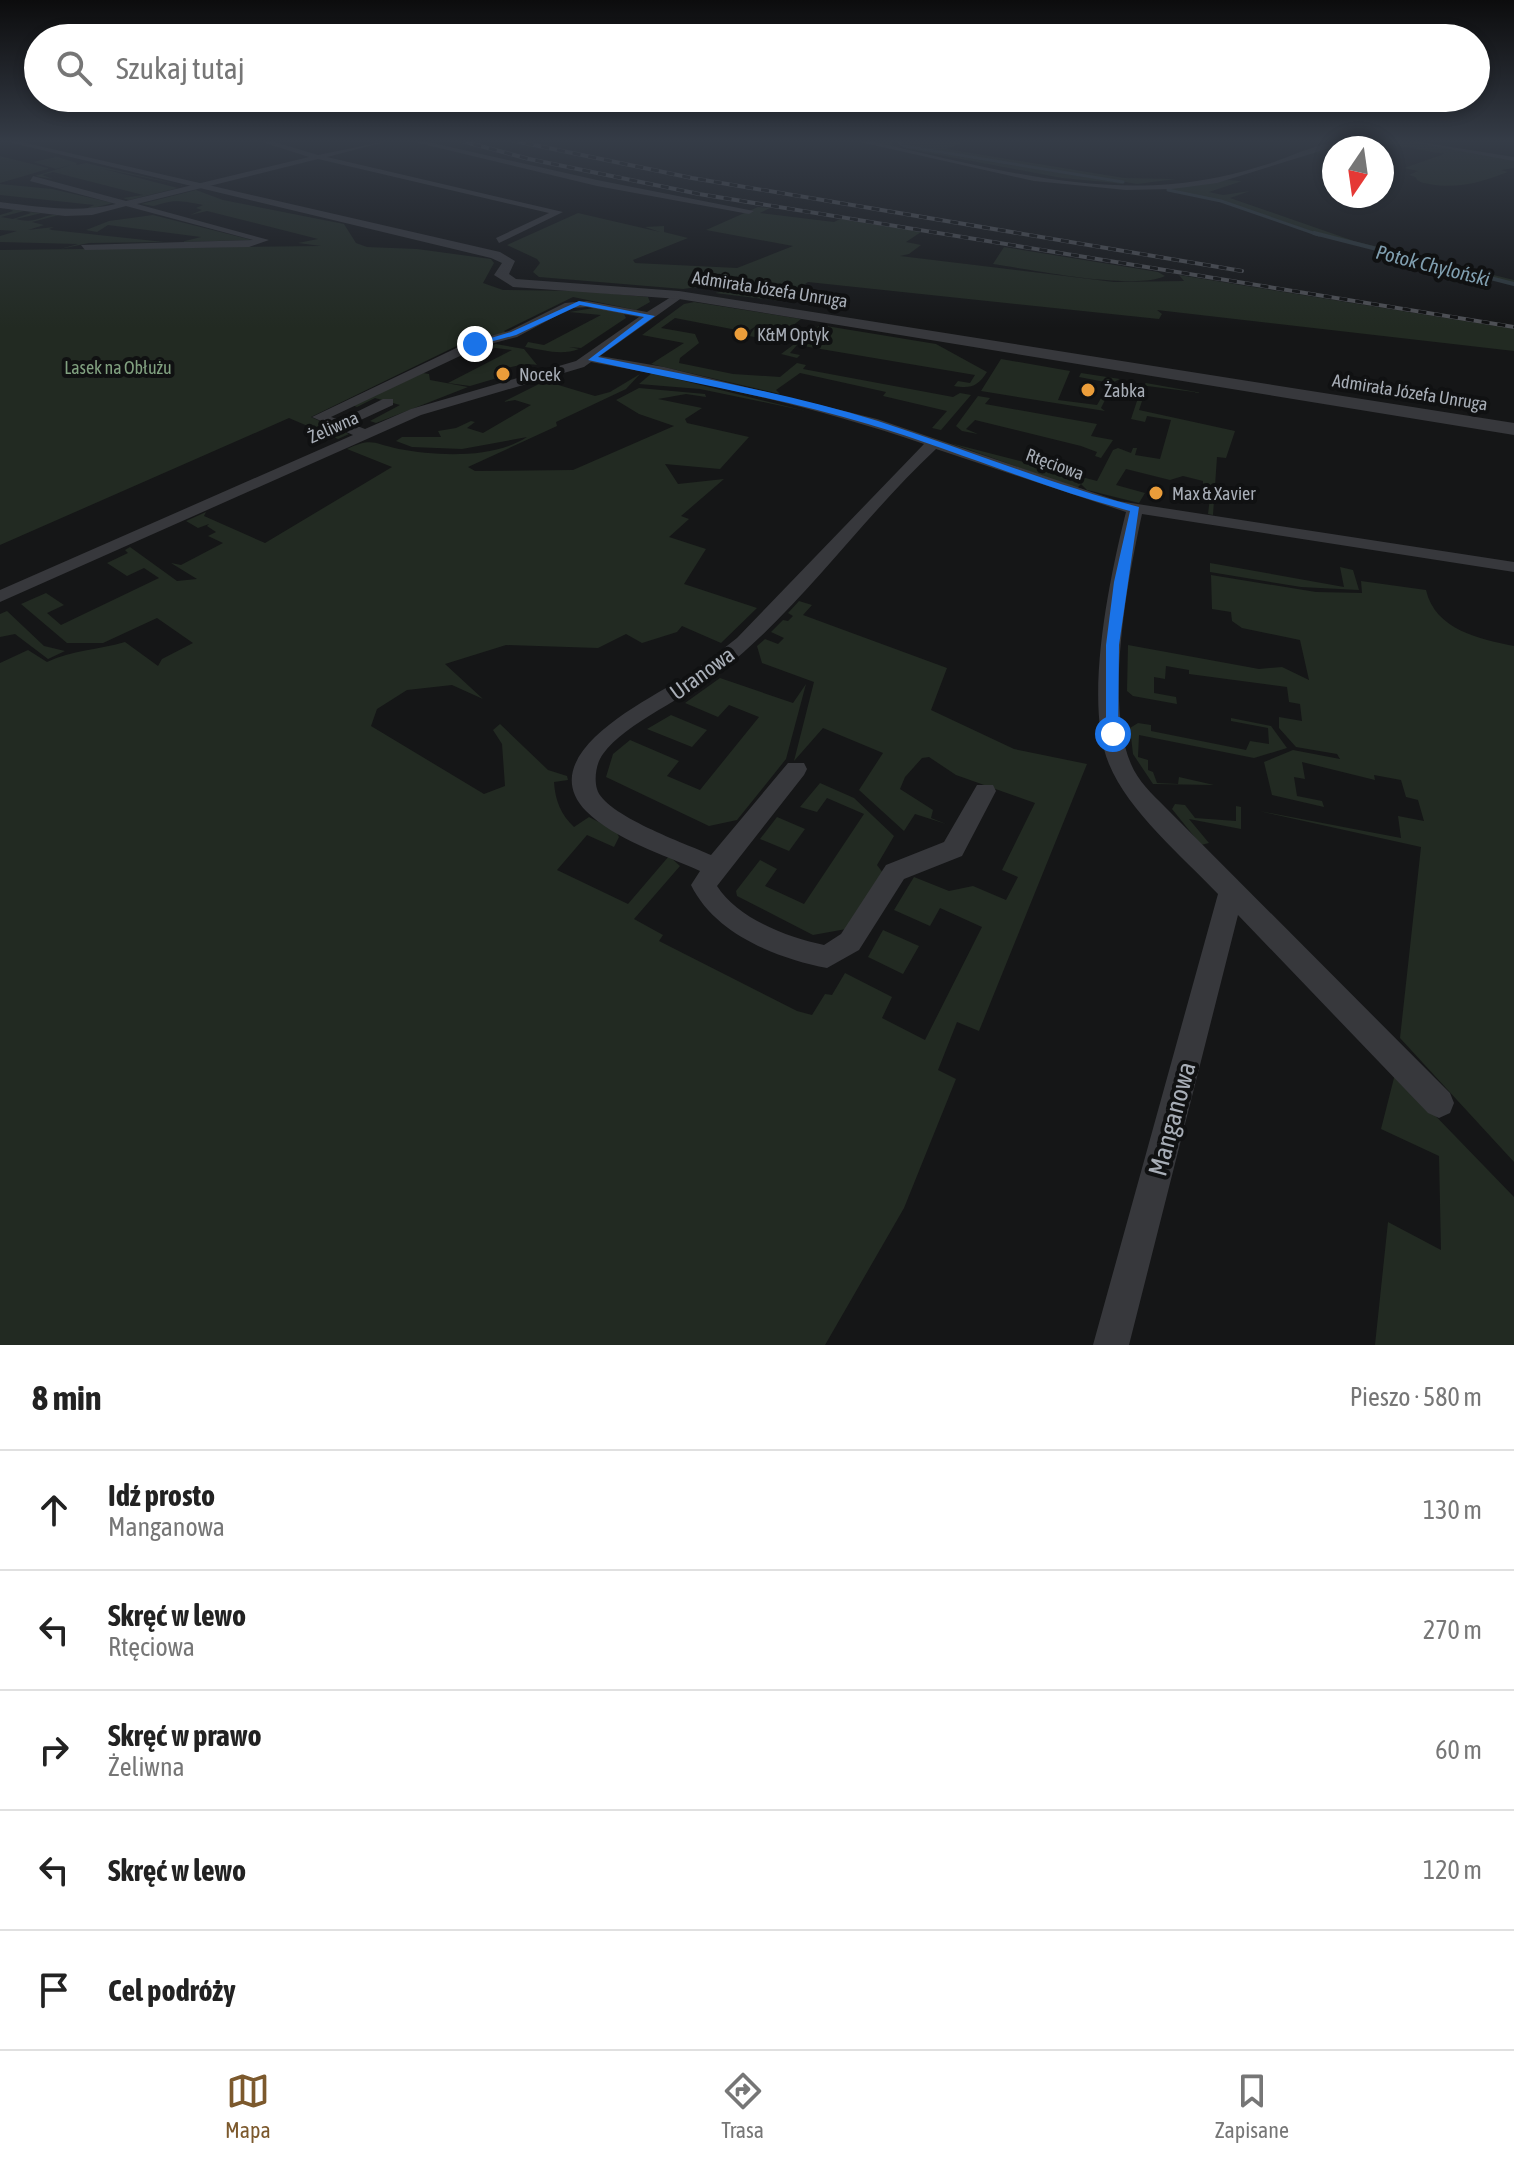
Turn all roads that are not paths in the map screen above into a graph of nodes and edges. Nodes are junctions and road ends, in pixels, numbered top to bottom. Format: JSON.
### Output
{"nodes":[{"id":1,"x":121,"y":203,"type":"edge"},
{"id":2,"x":131,"y":203,"type":"edge"},
{"id":3,"x":271,"y":203,"type":"edge"},
{"id":4,"x":519,"y":203,"type":"edge"},
{"id":5,"x":704,"y":203,"type":"edge"},
{"id":6,"x":126,"y":204,"type":"junction"},
{"id":7,"x":0,"y":205,"type":"edge"},
{"id":8,"x":749,"y":211,"type":"dead end"},
{"id":9,"x":499,"y":240,"type":"dead end"},
{"id":10,"x":85,"y":247,"type":"dead end"},
{"id":11,"x":679,"y":295,"type":"junction"},
{"id":12,"x":651,"y":316,"type":"junction"},
{"id":13,"x":591,"y":358,"type":"junction"},
{"id":14,"x":388,"y":402,"type":"dead end"},
{"id":15,"x":340,"y":425,"type":"junction"},
{"id":16,"x":1514,"y":429,"type":"edge"},
{"id":17,"x":365,"y":434,"type":"junction"},
{"id":18,"x":935,"y":442,"type":"junction"},
{"id":19,"x":1135,"y":509,"type":"junction"},
{"id":20,"x":1514,"y":567,"type":"edge"},
{"id":21,"x":0,"y":597,"type":"edge"},
{"id":22,"x":796,"y":769,"type":"dead end"},
{"id":23,"x":985,"y":791,"type":"dead end"},
{"id":24,"x":715,"y":867,"type":"junction"},
{"id":25,"x":1231,"y":892,"type":"junction"},
{"id":26,"x":1439,"y":1103,"type":"dead end"},
{"id":27,"x":1111,"y":1345,"type":"edge"}],
"edges":[{"from":1,"to":6,"type":"street"},
{"from":2,"to":6,"type":"street"},
{"from":3,"to":11,"type":"street","name":"Admirała Józefa Unruga"},
{"from":4,"to":9,"type":"street"},
{"from":5,"to":8,"type":"street"},
{"from":6,"to":7,"type":"street"},
{"from":6,"to":10,"type":"street"},
{"from":11,"to":12,"type":"street","name":"Żeliwna"},
{"from":11,"to":16,"type":"street","name":"Admirała Józefa Unruga"},
{"from":12,"to":13,"type":"street","name":"Żeliwna"},
{"from":12,"to":15,"type":"street"},
{"from":13,"to":17,"type":"street","name":"Żeliwna"},
{"from":13,"to":18,"type":"street","name":"Rtęciowa"},
{"from":14,"to":15,"type":"street"},
{"from":15,"to":17,"type":"street"},
{"from":17,"to":21,"type":"street","name":"Żeliwna"},
{"from":18,"to":19,"type":"street","name":"Rtęciowa"},
{"from":18,"to":24,"type":"street","name":"Uranowa"},
{"from":19,"to":20,"type":"street","name":"Rtęciowa"},
{"from":19,"to":25,"type":"street"},
{"from":22,"to":24,"type":"street"},
{"from":23,"to":24,"type":"street"},
{"from":25,"to":26,"type":"street"},
{"from":25,"to":27,"type":"street","name":"Manganowa"}]}
